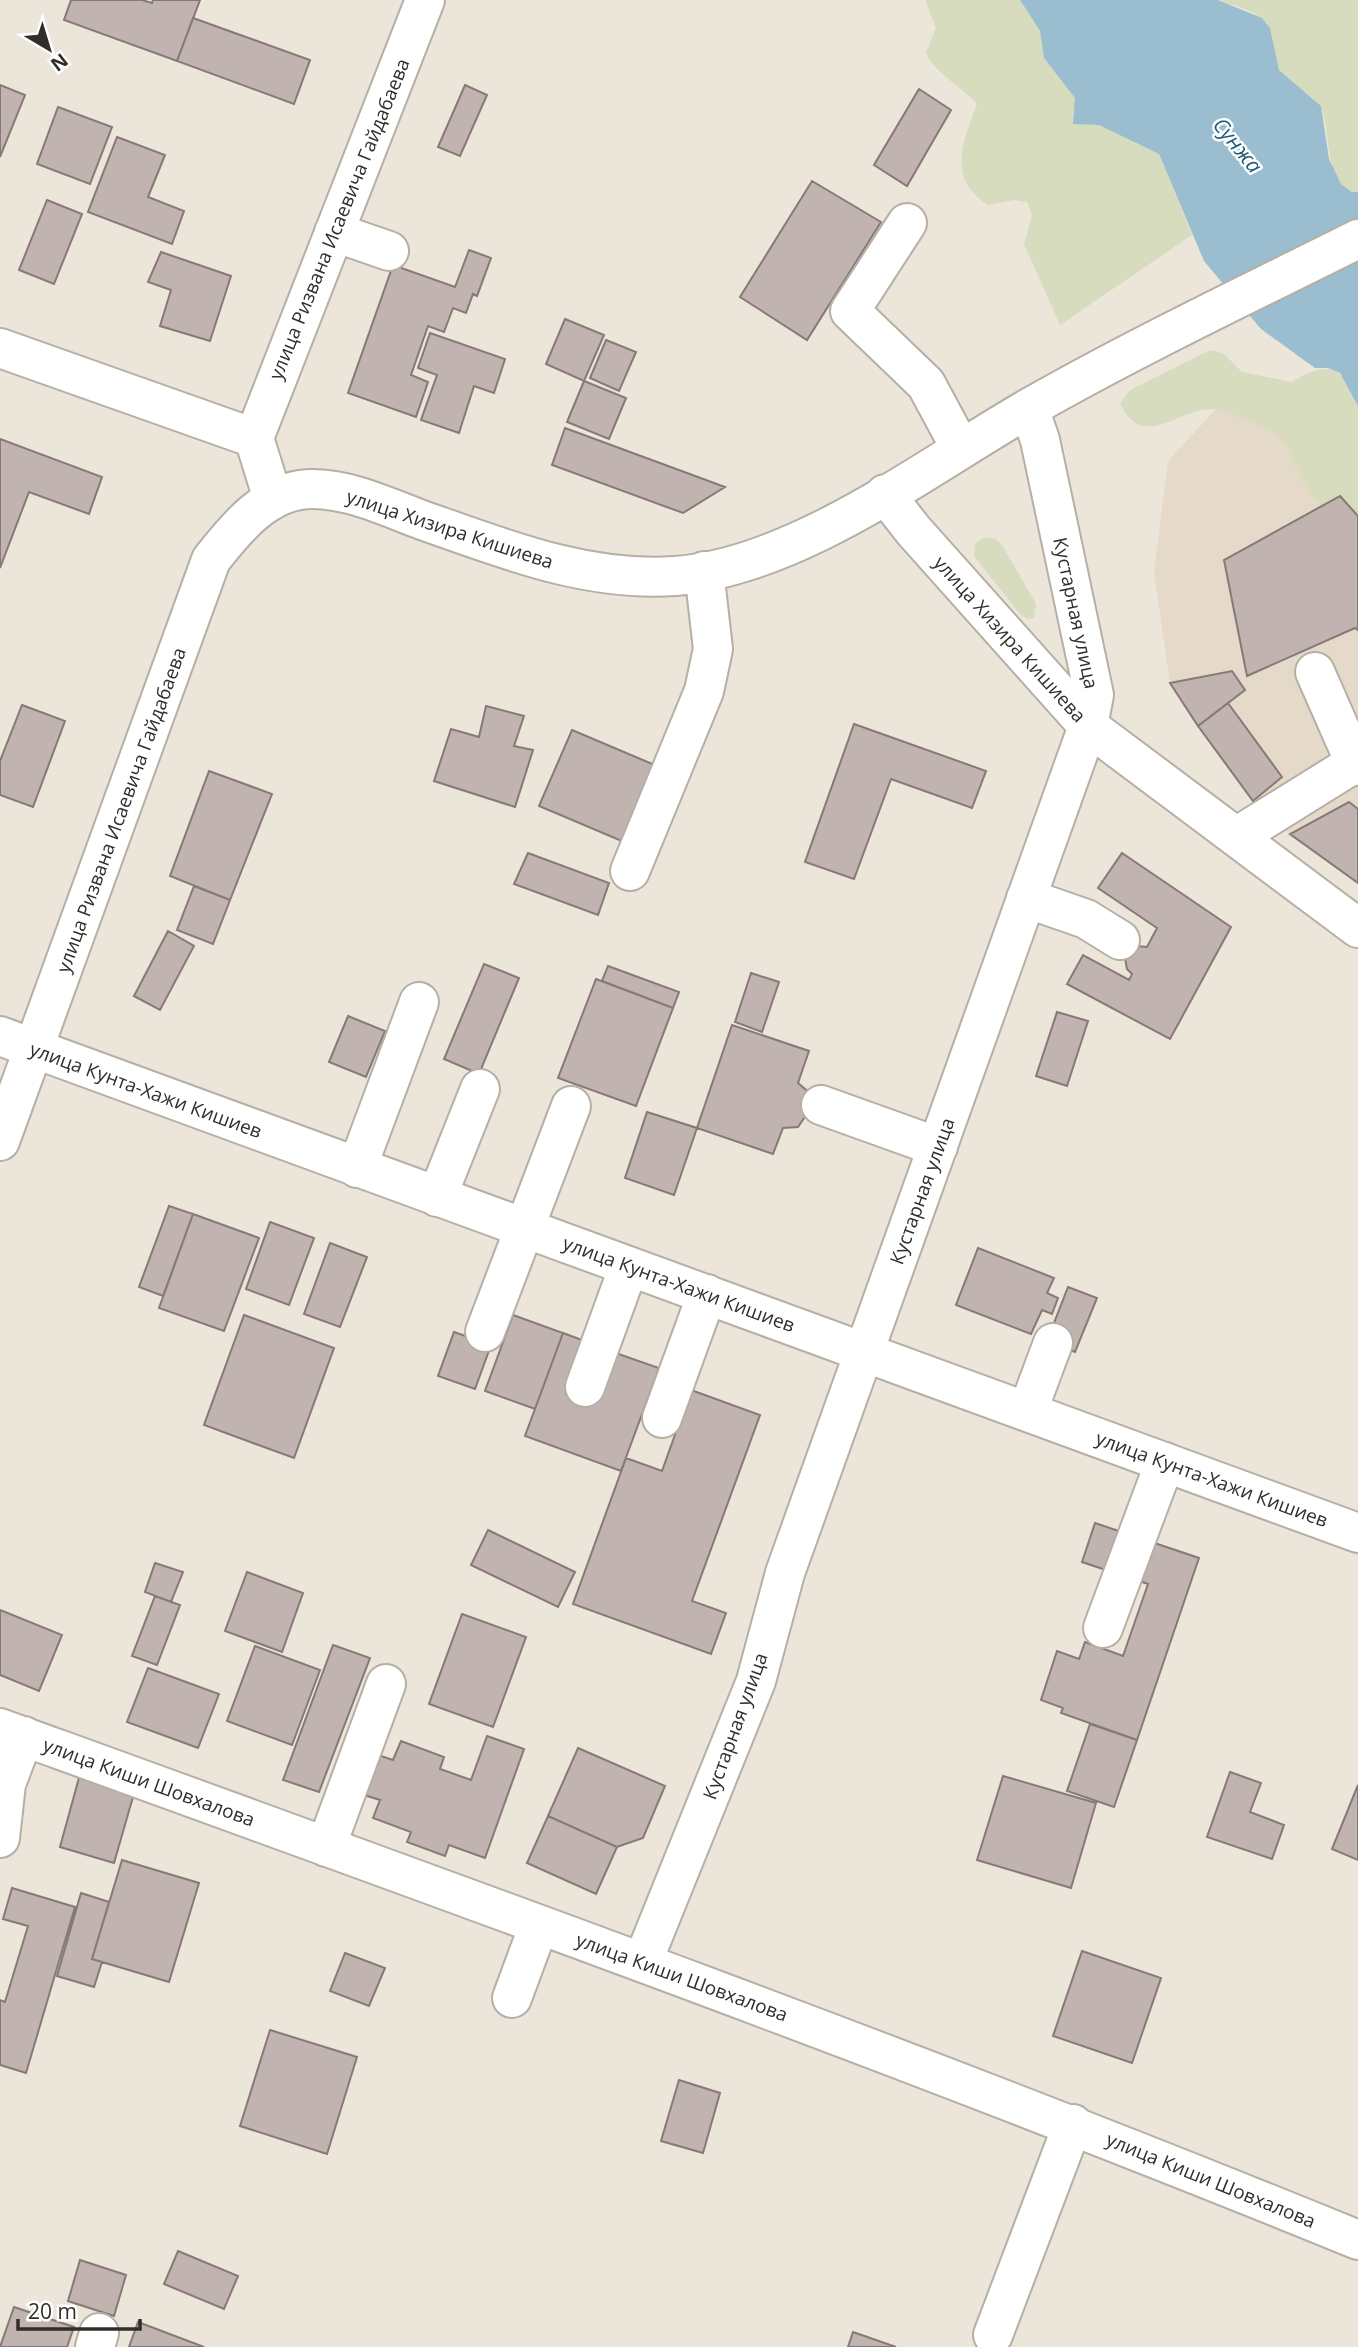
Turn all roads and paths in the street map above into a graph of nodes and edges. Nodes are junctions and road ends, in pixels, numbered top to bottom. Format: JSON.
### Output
{"nodes":[{"id":1,"x":425,"y":0,"type":"edge"},
{"id":2,"x":907,"y":223,"type":"dead end"},
{"id":3,"x":334,"y":232,"type":"junction"},
{"id":4,"x":1358,"y":239,"type":"edge"},
{"id":5,"x":389,"y":251,"type":"dead end"},
{"id":6,"x":0,"y":348,"type":"edge"},
{"id":7,"x":1029,"y":408,"type":"junction"},
{"id":8,"x":254,"y":438,"type":"junction"},
{"id":9,"x":961,"y":449,"type":"junction"},
{"id":10,"x":885,"y":494,"type":"junction"},
{"id":11,"x":273,"y":499,"type":"junction"},
{"id":12,"x":704,"y":571,"type":"junction"},
{"id":13,"x":1315,"y":672,"type":"dead end"},
{"id":14,"x":1088,"y":726,"type":"junction"},
{"id":15,"x":1356,"y":764,"type":"edge"},
{"id":16,"x":1236,"y":837,"type":"junction"},
{"id":17,"x":630,"y":871,"type":"dead end"},
{"id":18,"x":1026,"y":898,"type":"junction"},
{"id":19,"x":1358,"y":928,"type":"edge"},
{"id":20,"x":1120,"y":940,"type":"dead end"},
{"id":21,"x":419,"y":1002,"type":"dead end"},
{"id":22,"x":17,"y":1042,"type":"edge"},
{"id":23,"x":480,"y":1089,"type":"dead end"},
{"id":24,"x":821,"y":1105,"type":"dead end"},
{"id":25,"x":570,"y":1106,"type":"dead end"},
{"id":26,"x":0,"y":1141,"type":"edge"},
{"id":27,"x":938,"y":1147,"type":"junction"},
{"id":28,"x":357,"y":1168,"type":"junction"},
{"id":29,"x":437,"y":1197,"type":"junction"},
{"id":30,"x":523,"y":1228,"type":"junction"},
{"id":31,"x":629,"y":1266,"type":"junction"},
{"id":32,"x":707,"y":1294,"type":"junction"},
{"id":33,"x":485,"y":1332,"type":"dead end"},
{"id":34,"x":1053,"y":1343,"type":"dead end"},
{"id":35,"x":865,"y":1350,"type":"junction"},
{"id":36,"x":585,"y":1387,"type":"dead end"},
{"id":37,"x":1028,"y":1410,"type":"junction"},
{"id":38,"x":662,"y":1418,"type":"dead end"},
{"id":39,"x":1165,"y":1462,"type":"junction"},
{"id":40,"x":1358,"y":1533,"type":"edge"},
{"id":41,"x":1103,"y":1628,"type":"dead end"},
{"id":42,"x":386,"y":1684,"type":"dead end"},
{"id":43,"x":12,"y":1732,"type":"edge"},
{"id":44,"x":0,"y":1838,"type":"edge"},
{"id":45,"x":326,"y":1847,"type":"junction"},
{"id":46,"x":539,"y":1925,"type":"junction"},
{"id":47,"x":643,"y":1961,"type":"junction"},
{"id":48,"x":512,"y":1997,"type":"dead end"},
{"id":49,"x":1073,"y":2124,"type":"junction"},
{"id":50,"x":1358,"y":2240,"type":"edge"},
{"id":51,"x":993,"y":2334,"type":"dead end"}],
"edges":[{"from":1,"to":3,"type":"street","name":"улица Ризвана Исаевича Гайдабаева"},
{"from":2,"to":9,"type":"street"},
{"from":3,"to":5,"type":"street"},
{"from":3,"to":8,"type":"street","name":"улица Ризвана Исаевича Гайдабаева"},
{"from":4,"to":7,"type":"street"},
{"from":6,"to":8,"type":"street"},
{"from":7,"to":9,"type":"street"},
{"from":7,"to":14,"type":"street","name":"Кустарная улица"},
{"from":8,"to":11,"type":"street"},
{"from":9,"to":10,"type":"street"},
{"from":10,"to":12,"type":"street","name":"улица Хизира Кишиева"},
{"from":10,"to":14,"type":"street","name":"улица Хизира Кишиева"},
{"from":11,"to":12,"type":"street","name":"улица Хизира Кишиева"},
{"from":11,"to":22,"type":"street","name":"улица Ризвана Исаевича Гайдабаева"},
{"from":12,"to":17,"type":"street"},
{"from":13,"to":15,"type":"street"},
{"from":14,"to":16,"type":"street","name":"улица Хизира Кишиева"},
{"from":14,"to":18,"type":"street","name":"Кустарная улица"},
{"from":15,"to":16,"type":"street"},
{"from":16,"to":19,"type":"street","name":"улица Хизира Кишиева"},
{"from":18,"to":20,"type":"street"},
{"from":18,"to":27,"type":"street","name":"Кустарная улица"},
{"from":21,"to":28,"type":"street"},
{"from":22,"to":26,"type":"street","name":"улица Ризвана Исаевича Гайдабаева"},
{"from":22,"to":28,"type":"street","name":"улица Кунта-Хажи Кишиев"},
{"from":23,"to":29,"type":"street"},
{"from":24,"to":27,"type":"street"},
{"from":25,"to":30,"type":"street"},
{"from":27,"to":35,"type":"street","name":"Кустарная улица"},
{"from":28,"to":29,"type":"street","name":"улица Кунта-Хажи Кишиев"},
{"from":29,"to":30,"type":"street","name":"улица Кунта-Хажи Кишиев"},
{"from":30,"to":31,"type":"street","name":"улица Кунта-Хажи Кишиев"},
{"from":30,"to":33,"type":"street"},
{"from":31,"to":32,"type":"street","name":"улица Кунта-Хажи Кишиев"},
{"from":31,"to":36,"type":"street"},
{"from":32,"to":35,"type":"street","name":"улица Кунта-Хажи Кишиев"},
{"from":32,"to":38,"type":"street"},
{"from":34,"to":37,"type":"street"},
{"from":35,"to":37,"type":"street","name":"улица Кунта-Хажи Кишиев"},
{"from":35,"to":47,"type":"street","name":"Кустарная улица"},
{"from":37,"to":39,"type":"street","name":"улица Кунта-Хажи Кишиев"},
{"from":39,"to":40,"type":"street","name":"улица Кунта-Хажи Кишиев"},
{"from":39,"to":41,"type":"street"},
{"from":42,"to":45,"type":"street"},
{"from":43,"to":44,"type":"street"},
{"from":43,"to":45,"type":"street","name":"улица Киши Шовхалова"},
{"from":45,"to":46,"type":"street","name":"улица Киши Шовхалова"},
{"from":46,"to":47,"type":"street","name":"улица Киши Шовхалова"},
{"from":46,"to":48,"type":"street"},
{"from":47,"to":49,"type":"street","name":"улица Киши Шовхалова"},
{"from":49,"to":50,"type":"street","name":"улица Киши Шовхалова"},
{"from":49,"to":51,"type":"street"}]}
